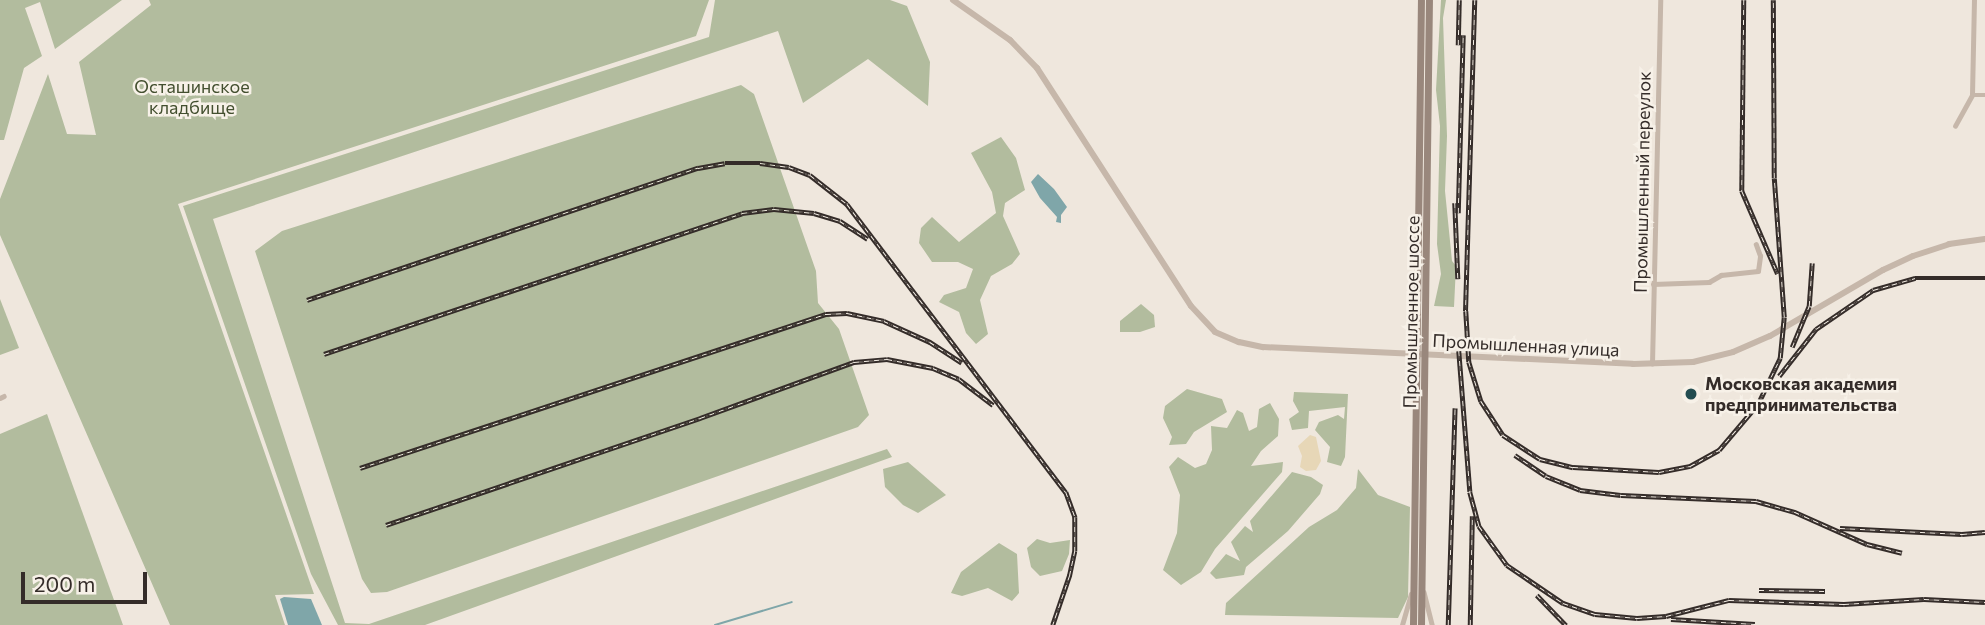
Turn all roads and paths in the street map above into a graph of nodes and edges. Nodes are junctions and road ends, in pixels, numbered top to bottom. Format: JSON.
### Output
{"nodes":[{"id":1,"x":953,"y":0,"type":"edge"},
{"id":2,"x":1421,"y":0,"type":"edge"},
{"id":3,"x":1429,"y":0,"type":"edge"},
{"id":4,"x":1660,"y":0,"type":"edge"},
{"id":5,"x":1975,"y":0,"type":"edge"},
{"id":6,"x":1972,"y":95,"type":"junction"},
{"id":7,"x":1985,"y":95,"type":"edge"},
{"id":8,"x":1425,"y":99,"type":"junction"},
{"id":9,"x":1955,"y":126,"type":"dead end"},
{"id":10,"x":1985,"y":239,"type":"edge"},
{"id":11,"x":1756,"y":245,"type":"dead end"},
{"id":12,"x":1653,"y":284,"type":"junction"},
{"id":13,"x":1423,"y":354,"type":"junction"},
{"id":14,"x":1652,"y":365,"type":"junction"},
{"id":15,"x":1418,"y":587,"type":"junction"},
{"id":16,"x":1402,"y":625,"type":"edge"},
{"id":17,"x":1413,"y":625,"type":"edge"},
{"id":18,"x":1421,"y":625,"type":"edge"},
{"id":19,"x":1432,"y":625,"type":"edge"}],
"edges":[{"from":1,"to":13,"type":"street","name":"Промышленная улица"},
{"from":2,"to":8,"type":"main road","name":"Промышленное шоссе"},
{"from":3,"to":8,"type":"main road","name":"Промышленное шоссе"},
{"from":4,"to":12,"type":"street","name":"Промышленный переулок"},
{"from":5,"to":6,"type":"street"},
{"from":6,"to":7,"type":"street"},
{"from":6,"to":9,"type":"street"},
{"from":8,"to":13,"type":"main road","name":"Промышленное шоссе"},
{"from":10,"to":14,"type":"street","name":"Промышленная улица"},
{"from":11,"to":12,"type":"street"},
{"from":12,"to":14,"type":"street","name":"Промышленный переулок"},
{"from":13,"to":14,"type":"street","name":"Промышленная улица"},
{"from":13,"to":15,"type":"main road","name":"Промышленное шоссе"},
{"from":15,"to":16,"type":"street"},
{"from":15,"to":17,"type":"main road","name":"Промышленное шоссе"},
{"from":15,"to":18,"type":"main road","name":"Промышленное шоссе"},
{"from":15,"to":19,"type":"street"}]}
